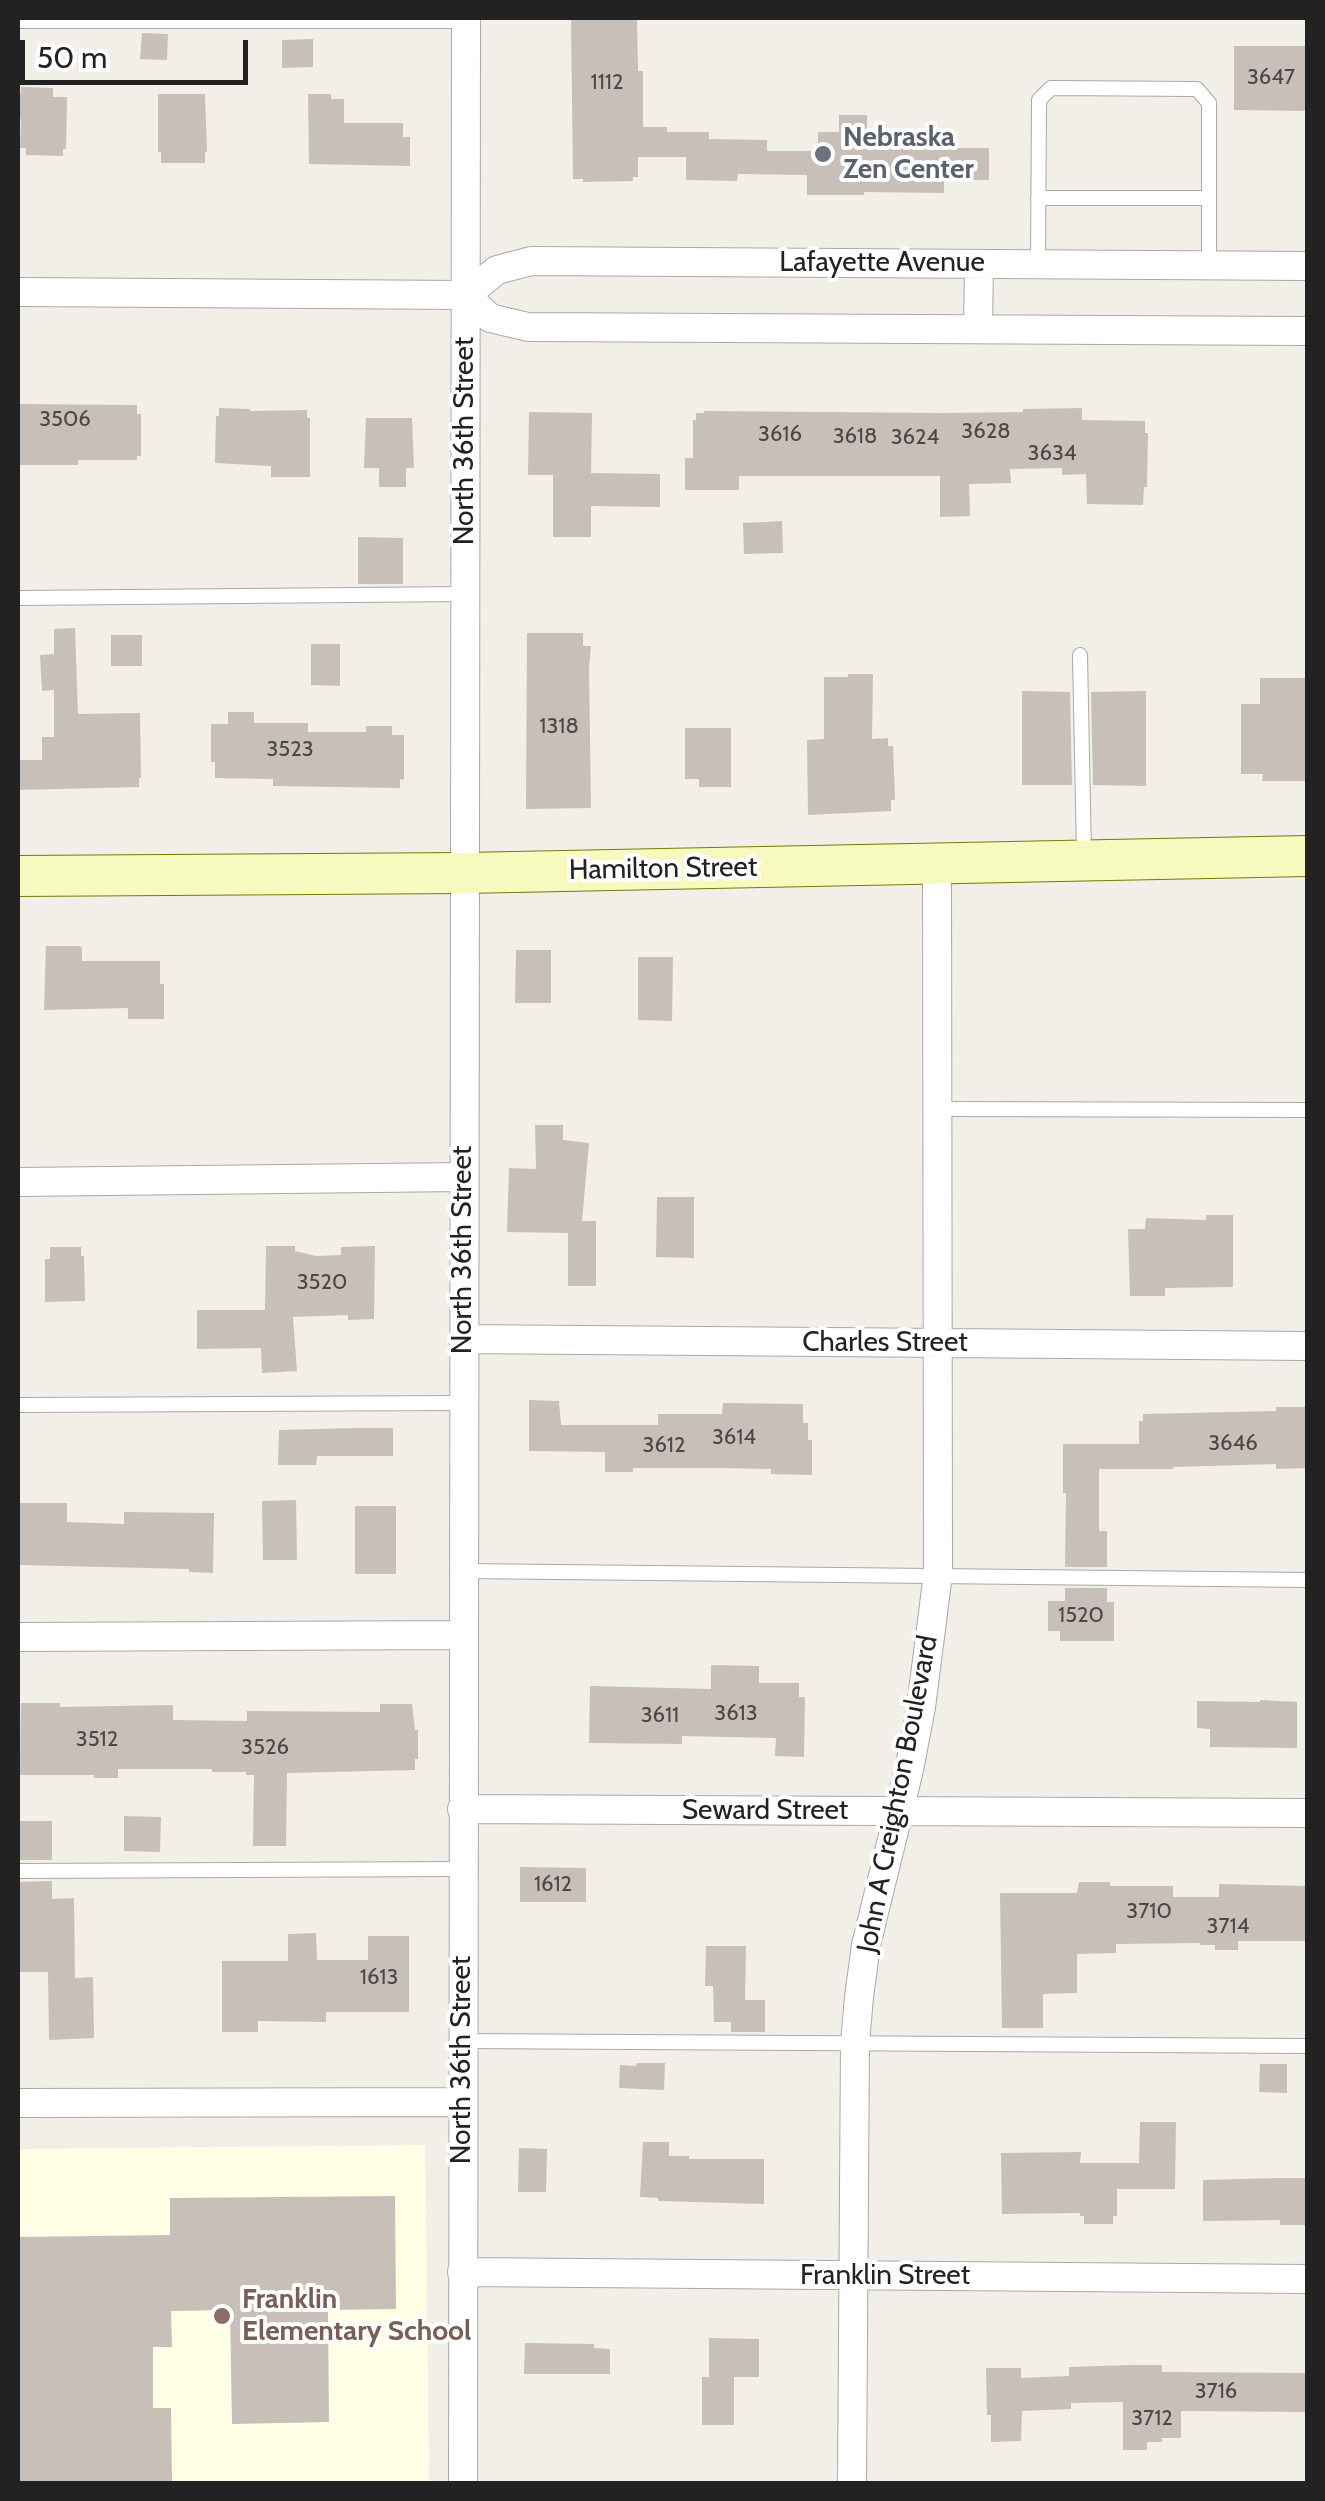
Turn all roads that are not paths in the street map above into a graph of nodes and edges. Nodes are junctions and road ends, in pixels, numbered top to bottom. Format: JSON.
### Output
{"nodes":[{"id":1,"x":466,"y":19,"type":"edge"},
{"id":2,"x":18,"y":21,"type":"edge"},
{"id":3,"x":1038,"y":198,"type":"junction"},
{"id":4,"x":1209,"y":198,"type":"junction"},
{"id":5,"x":978,"y":264,"type":"junction"},
{"id":6,"x":1038,"y":264,"type":"junction"},
{"id":7,"x":1209,"y":266,"type":"junction"},
{"id":8,"x":1308,"y":266,"type":"edge"},
{"id":9,"x":18,"y":292,"type":"edge"},
{"id":10,"x":466,"y":295,"type":"junction"},
{"id":11,"x":978,"y":329,"type":"junction"},
{"id":12,"x":1308,"y":332,"type":"edge"},
{"id":13,"x":465,"y":594,"type":"junction"},
{"id":14,"x":18,"y":598,"type":"edge"},
{"id":15,"x":1080,"y":655,"type":"dead end"},
{"id":16,"x":1308,"y":856,"type":"edge"},
{"id":17,"x":1084,"y":861,"type":"junction"},
{"id":18,"x":937,"y":864,"type":"junction"},
{"id":19,"x":464,"y":873,"type":"junction"},
{"id":20,"x":18,"y":876,"type":"edge"},
{"id":21,"x":938,"y":1109,"type":"junction"},
{"id":22,"x":1308,"y":1110,"type":"edge"},
{"id":23,"x":463,"y":1177,"type":"junction"},
{"id":24,"x":18,"y":1182,"type":"edge"},
{"id":25,"x":463,"y":1339,"type":"junction"},
{"id":26,"x":939,"y":1343,"type":"junction"},
{"id":27,"x":1308,"y":1346,"type":"edge"},
{"id":28,"x":463,"y":1403,"type":"junction"},
{"id":29,"x":18,"y":1405,"type":"edge"},
{"id":30,"x":462,"y":1571,"type":"junction"},
{"id":31,"x":938,"y":1574,"type":"junction"},
{"id":32,"x":1308,"y":1580,"type":"edge"},
{"id":33,"x":462,"y":1634,"type":"junction"},
{"id":34,"x":18,"y":1637,"type":"edge"},
{"id":35,"x":462,"y":1809,"type":"junction"},
{"id":36,"x":898,"y":1812,"type":"junction"},
{"id":37,"x":1308,"y":1813,"type":"edge"},
{"id":38,"x":462,"y":1869,"type":"junction"},
{"id":39,"x":18,"y":1871,"type":"edge"},
{"id":40,"x":462,"y":2040,"type":"junction"},
{"id":41,"x":855,"y":2043,"type":"junction"},
{"id":42,"x":1308,"y":2046,"type":"edge"},
{"id":43,"x":462,"y":2102,"type":"junction"},
{"id":44,"x":18,"y":2103,"type":"edge"},
{"id":45,"x":462,"y":2272,"type":"junction"},
{"id":46,"x":852,"y":2276,"type":"junction"},
{"id":47,"x":1308,"y":2279,"type":"edge"},
{"id":48,"x":463,"y":2484,"type":"edge"},
{"id":49,"x":852,"y":2484,"type":"edge"}],
"edges":[{"from":1,"to":2,"type":"lane"},
{"from":1,"to":10,"type":"street","name":"North 36th Street"},
{"from":3,"to":4,"type":"lane"},
{"from":3,"to":4,"type":"lane"},
{"from":3,"to":6,"type":"lane"},
{"from":4,"to":7,"type":"lane"},
{"from":5,"to":6,"type":"street","name":"Lafayette Avenue"},
{"from":5,"to":10,"type":"street","name":"Lafayette Avenue"},
{"from":5,"to":11,"type":"street"},
{"from":6,"to":7,"type":"street","name":"Lafayette Avenue"},
{"from":7,"to":8,"type":"street","name":"Lafayette Avenue"},
{"from":9,"to":10,"type":"street"},
{"from":10,"to":11,"type":"street"},
{"from":10,"to":13,"type":"street","name":"North 36th Street"},
{"from":11,"to":12,"type":"street"},
{"from":13,"to":14,"type":"lane"},
{"from":13,"to":19,"type":"street","name":"North 36th Street"},
{"from":15,"to":17,"type":"lane"},
{"from":16,"to":17,"type":"main road","name":"Hamilton Street"},
{"from":17,"to":18,"type":"main road","name":"Hamilton Street"},
{"from":18,"to":19,"type":"main road","name":"Hamilton Street"},
{"from":18,"to":21,"type":"street","name":"John A Creighton Boulevard"},
{"from":19,"to":20,"type":"main road","name":"Hamilton Street"},
{"from":19,"to":23,"type":"street","name":"North 36th Street"},
{"from":21,"to":22,"type":"lane"},
{"from":21,"to":26,"type":"street","name":"John A Creighton Boulevard"},
{"from":23,"to":24,"type":"street"},
{"from":23,"to":25,"type":"street","name":"North 36th Street"},
{"from":25,"to":26,"type":"street","name":"Charles Street"},
{"from":25,"to":28,"type":"street","name":"North 36th Street"},
{"from":26,"to":27,"type":"street","name":"Charles Street"},
{"from":26,"to":31,"type":"street","name":"John A Creighton Boulevard"},
{"from":28,"to":29,"type":"lane"},
{"from":28,"to":30,"type":"street","name":"North 36th Street"},
{"from":30,"to":31,"type":"lane"},
{"from":30,"to":33,"type":"street","name":"North 36th Street"},
{"from":31,"to":32,"type":"lane"},
{"from":31,"to":36,"type":"street","name":"John A Creighton Boulevard"},
{"from":33,"to":34,"type":"street"},
{"from":33,"to":35,"type":"street","name":"North 36th Street"},
{"from":35,"to":36,"type":"street","name":"Seward Street"},
{"from":35,"to":38,"type":"street","name":"North 36th Street"},
{"from":36,"to":37,"type":"street","name":"Seward Street"},
{"from":36,"to":41,"type":"street","name":"John A Creighton Boulevard"},
{"from":38,"to":39,"type":"lane"},
{"from":38,"to":40,"type":"street","name":"North 36th Street"},
{"from":40,"to":41,"type":"lane"},
{"from":40,"to":43,"type":"street","name":"North 36th Street"},
{"from":41,"to":42,"type":"lane"},
{"from":41,"to":46,"type":"street","name":"John A Creighton Boulevard"},
{"from":43,"to":44,"type":"street"},
{"from":43,"to":45,"type":"street","name":"North 36th Street"},
{"from":45,"to":46,"type":"street","name":"Franklin Street"},
{"from":45,"to":48,"type":"street","name":"North 36th Street"},
{"from":46,"to":47,"type":"street","name":"Franklin Street"},
{"from":46,"to":49,"type":"street","name":"John A Creighton Boulevard"}]}
